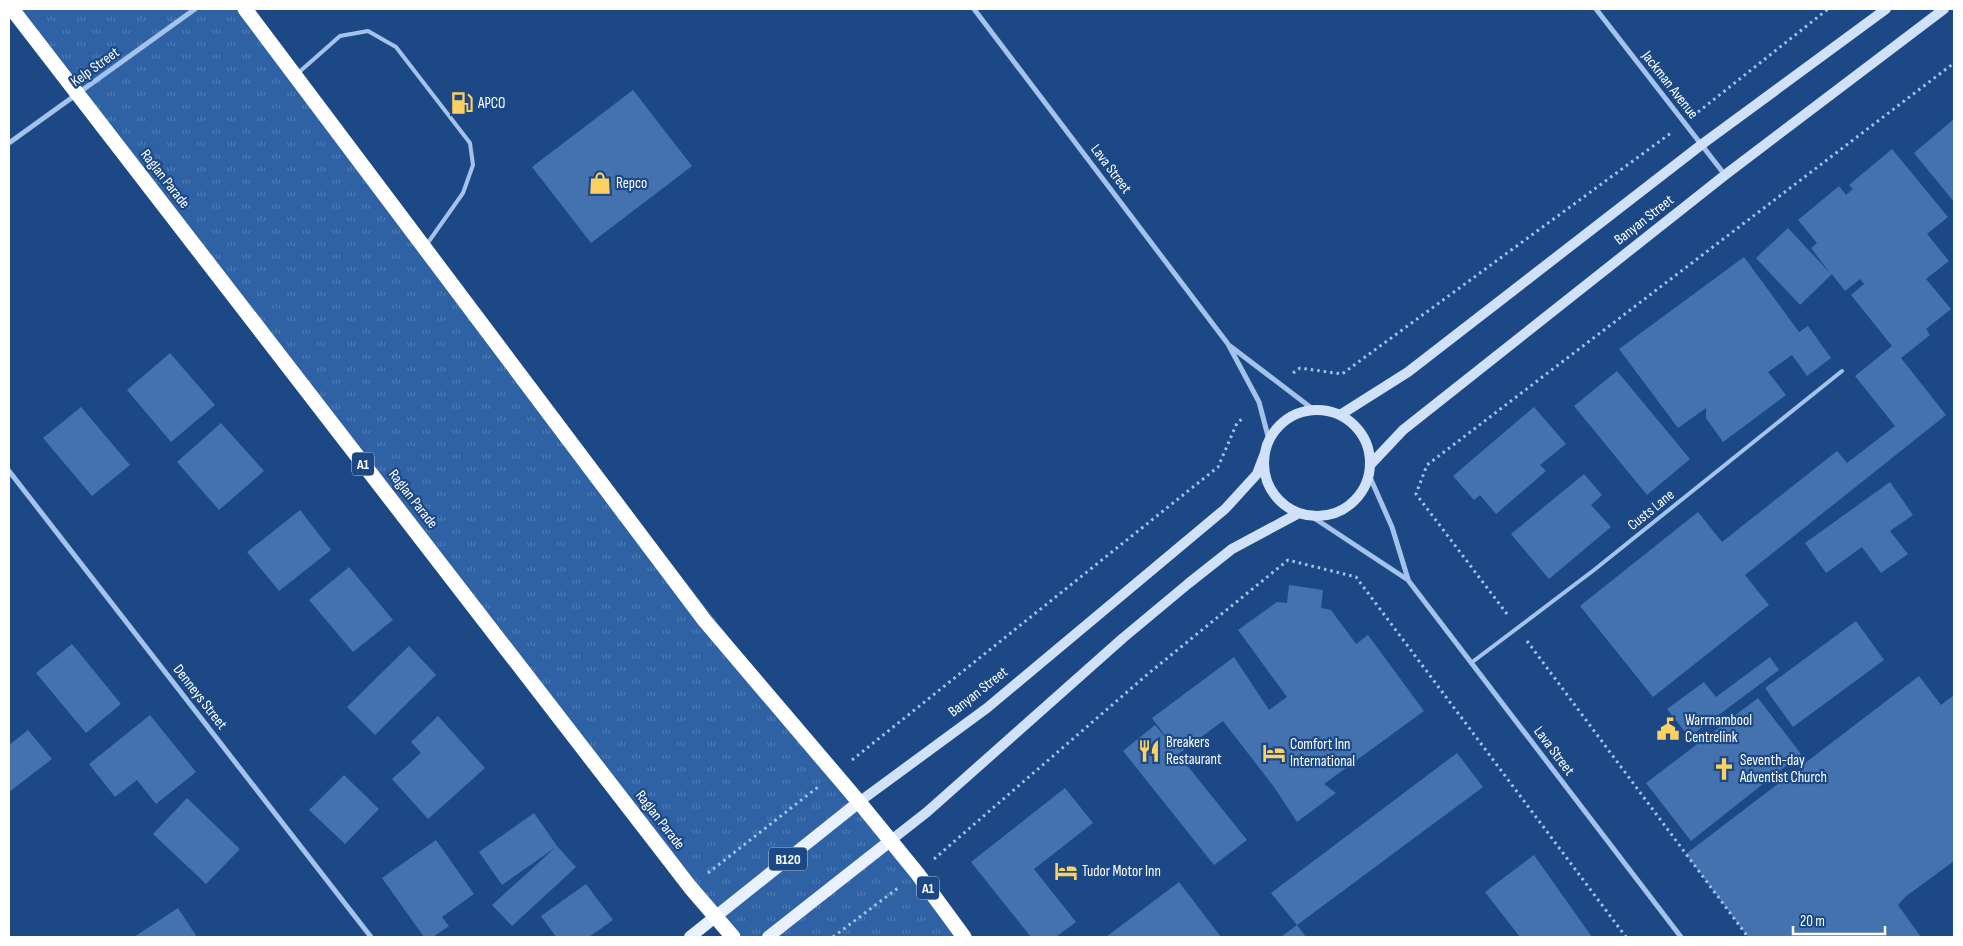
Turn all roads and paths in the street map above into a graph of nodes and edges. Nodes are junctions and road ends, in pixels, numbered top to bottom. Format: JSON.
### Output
{"nodes":[{"id":1,"x":12,"y":9,"type":"edge"},
{"id":2,"x":195,"y":9,"type":"edge"},
{"id":3,"x":245,"y":9,"type":"edge"},
{"id":4,"x":974,"y":9,"type":"edge"},
{"id":5,"x":1596,"y":9,"type":"edge"},
{"id":6,"x":1828,"y":9,"type":"edge"},
{"id":7,"x":1886,"y":9,"type":"edge"},
{"id":8,"x":1944,"y":9,"type":"edge"},
{"id":9,"x":1954,"y":62,"type":"edge"},
{"id":10,"x":296,"y":76,"type":"junction"},
{"id":11,"x":78,"y":95,"type":"junction"},
{"id":12,"x":1684,"y":123,"type":"junction"},
{"id":13,"x":9,"y":143,"type":"edge"},
{"id":14,"x":1701,"y":145,"type":"junction"},
{"id":15,"x":1726,"y":175,"type":"junction"},
{"id":16,"x":424,"y":248,"type":"junction"},
{"id":17,"x":1228,"y":344,"type":"junction"},
{"id":18,"x":1842,"y":371,"type":"dead end"},
{"id":19,"x":1279,"y":384,"type":"junction"},
{"id":20,"x":1259,"y":402,"type":"junction"},
{"id":21,"x":1314,"y":410,"type":"junction"},
{"id":22,"x":1340,"y":415,"type":"junction"},
{"id":23,"x":1269,"y":440,"type":"junction"},
{"id":24,"x":1265,"y":453,"type":"junction"},
{"id":25,"x":1370,"y":470,"type":"junction"},
{"id":26,"x":9,"y":471,"type":"edge"},
{"id":27,"x":1299,"y":513,"type":"junction"},
{"id":28,"x":1311,"y":516,"type":"junction"},
{"id":29,"x":1408,"y":580,"type":"junction"},
{"id":30,"x":1518,"y":628,"type":"junction"},
{"id":31,"x":1471,"y":663,"type":"junction"},
{"id":32,"x":835,"y":774,"type":"junction"},
{"id":33,"x":859,"y":802,"type":"junction"},
{"id":34,"x":890,"y":841,"type":"junction"},
{"id":35,"x":917,"y":873,"type":"junction"},
{"id":36,"x":690,"y":887,"type":"junction"},
{"id":37,"x":717,"y":917,"type":"junction"},
{"id":38,"x":371,"y":937,"type":"edge"},
{"id":39,"x":690,"y":937,"type":"edge"},
{"id":40,"x":733,"y":937,"type":"edge"},
{"id":41,"x":768,"y":937,"type":"edge"},
{"id":42,"x":833,"y":937,"type":"edge"},
{"id":43,"x":964,"y":937,"type":"edge"},
{"id":44,"x":1626,"y":937,"type":"edge"},
{"id":45,"x":1681,"y":937,"type":"edge"},
{"id":46,"x":1748,"y":937,"type":"edge"}],
"edges":[{"from":1,"to":11,"type":"highway","name":"Raglan Parade","number":"A1"},
{"from":2,"to":11,"type":"street","name":"Kelp Street"},
{"from":3,"to":10,"type":"highway","number":"A1"},
{"from":4,"to":17,"type":"street","name":"Lava Street"},
{"from":5,"to":12,"type":"street","name":"Jackman Avenue"},
{"from":6,"to":12,"type":"path"},
{"from":7,"to":14,"type":"street","name":"Banyan Street"},
{"from":8,"to":15,"type":"street","name":"Banyan Street"},
{"from":9,"to":30,"type":"path"},
{"from":10,"to":16,"type":"highway","number":"A1"},
{"from":10,"to":16,"type":"lane"},
{"from":11,"to":13,"type":"street","name":"Kelp Street"},
{"from":11,"to":36,"type":"highway","name":"Raglan Parade","number":"A1"},
{"from":12,"to":14,"type":"street","name":"Jackman Avenue"},
{"from":12,"to":19,"type":"path"},
{"from":14,"to":15,"type":"street","name":"Jackman Avenue"},
{"from":14,"to":22,"type":"street","name":"Banyan Street"},
{"from":15,"to":25,"type":"street","name":"Banyan Street"},
{"from":16,"to":32,"type":"highway","number":"A1"},
{"from":17,"to":19,"type":"street","name":"Lava Street"},
{"from":17,"to":20,"type":"street","name":"Lava Street"},
{"from":18,"to":30,"type":"lane","name":"Custs Lane"},
{"from":19,"to":21,"type":"street","name":"Lava Street"},
{"from":20,"to":23,"type":"street","name":"Lava Street"},
{"from":20,"to":32,"type":"path"},
{"from":21,"to":22,"type":"street"},
{"from":21,"to":23,"type":"street"},
{"from":22,"to":25,"type":"street"},
{"from":23,"to":24,"type":"street"},
{"from":24,"to":27,"type":"street"},
{"from":24,"to":33,"type":"street","name":"Banyan Street"},
{"from":25,"to":28,"type":"street"},
{"from":25,"to":29,"type":"street","name":"Lava Street"},
{"from":26,"to":38,"type":"street","name":"Denneys Street"},
{"from":27,"to":28,"type":"street"},
{"from":27,"to":34,"type":"street"},
{"from":28,"to":29,"type":"street","name":"Lava Street"},
{"from":29,"to":31,"type":"street","name":"Lava Street"},
{"from":30,"to":31,"type":"lane","name":"Custs Lane"},
{"from":30,"to":46,"type":"path"},
{"from":31,"to":45,"type":"street","name":"Lava Street"},
{"from":32,"to":33,"type":"highway","number":"A1"},
{"from":32,"to":36,"type":"path"},
{"from":33,"to":34,"type":"highway","number":"A1"},
{"from":33,"to":37,"type":"main road","name":"Banyan Street","number":"B120"},
{"from":34,"to":35,"type":"highway","number":"A1"},
{"from":34,"to":41,"type":"main road"},
{"from":35,"to":42,"type":"path"},
{"from":35,"to":43,"type":"highway","number":"A1"},
{"from":35,"to":44,"type":"path"},
{"from":36,"to":37,"type":"highway","name":"Raglan Parade","number":"A1"},
{"from":37,"to":39,"type":"main road","name":"Banyan Street","number":"B120"},
{"from":37,"to":40,"type":"highway","name":"Raglan Parade","number":"A1"}]}
